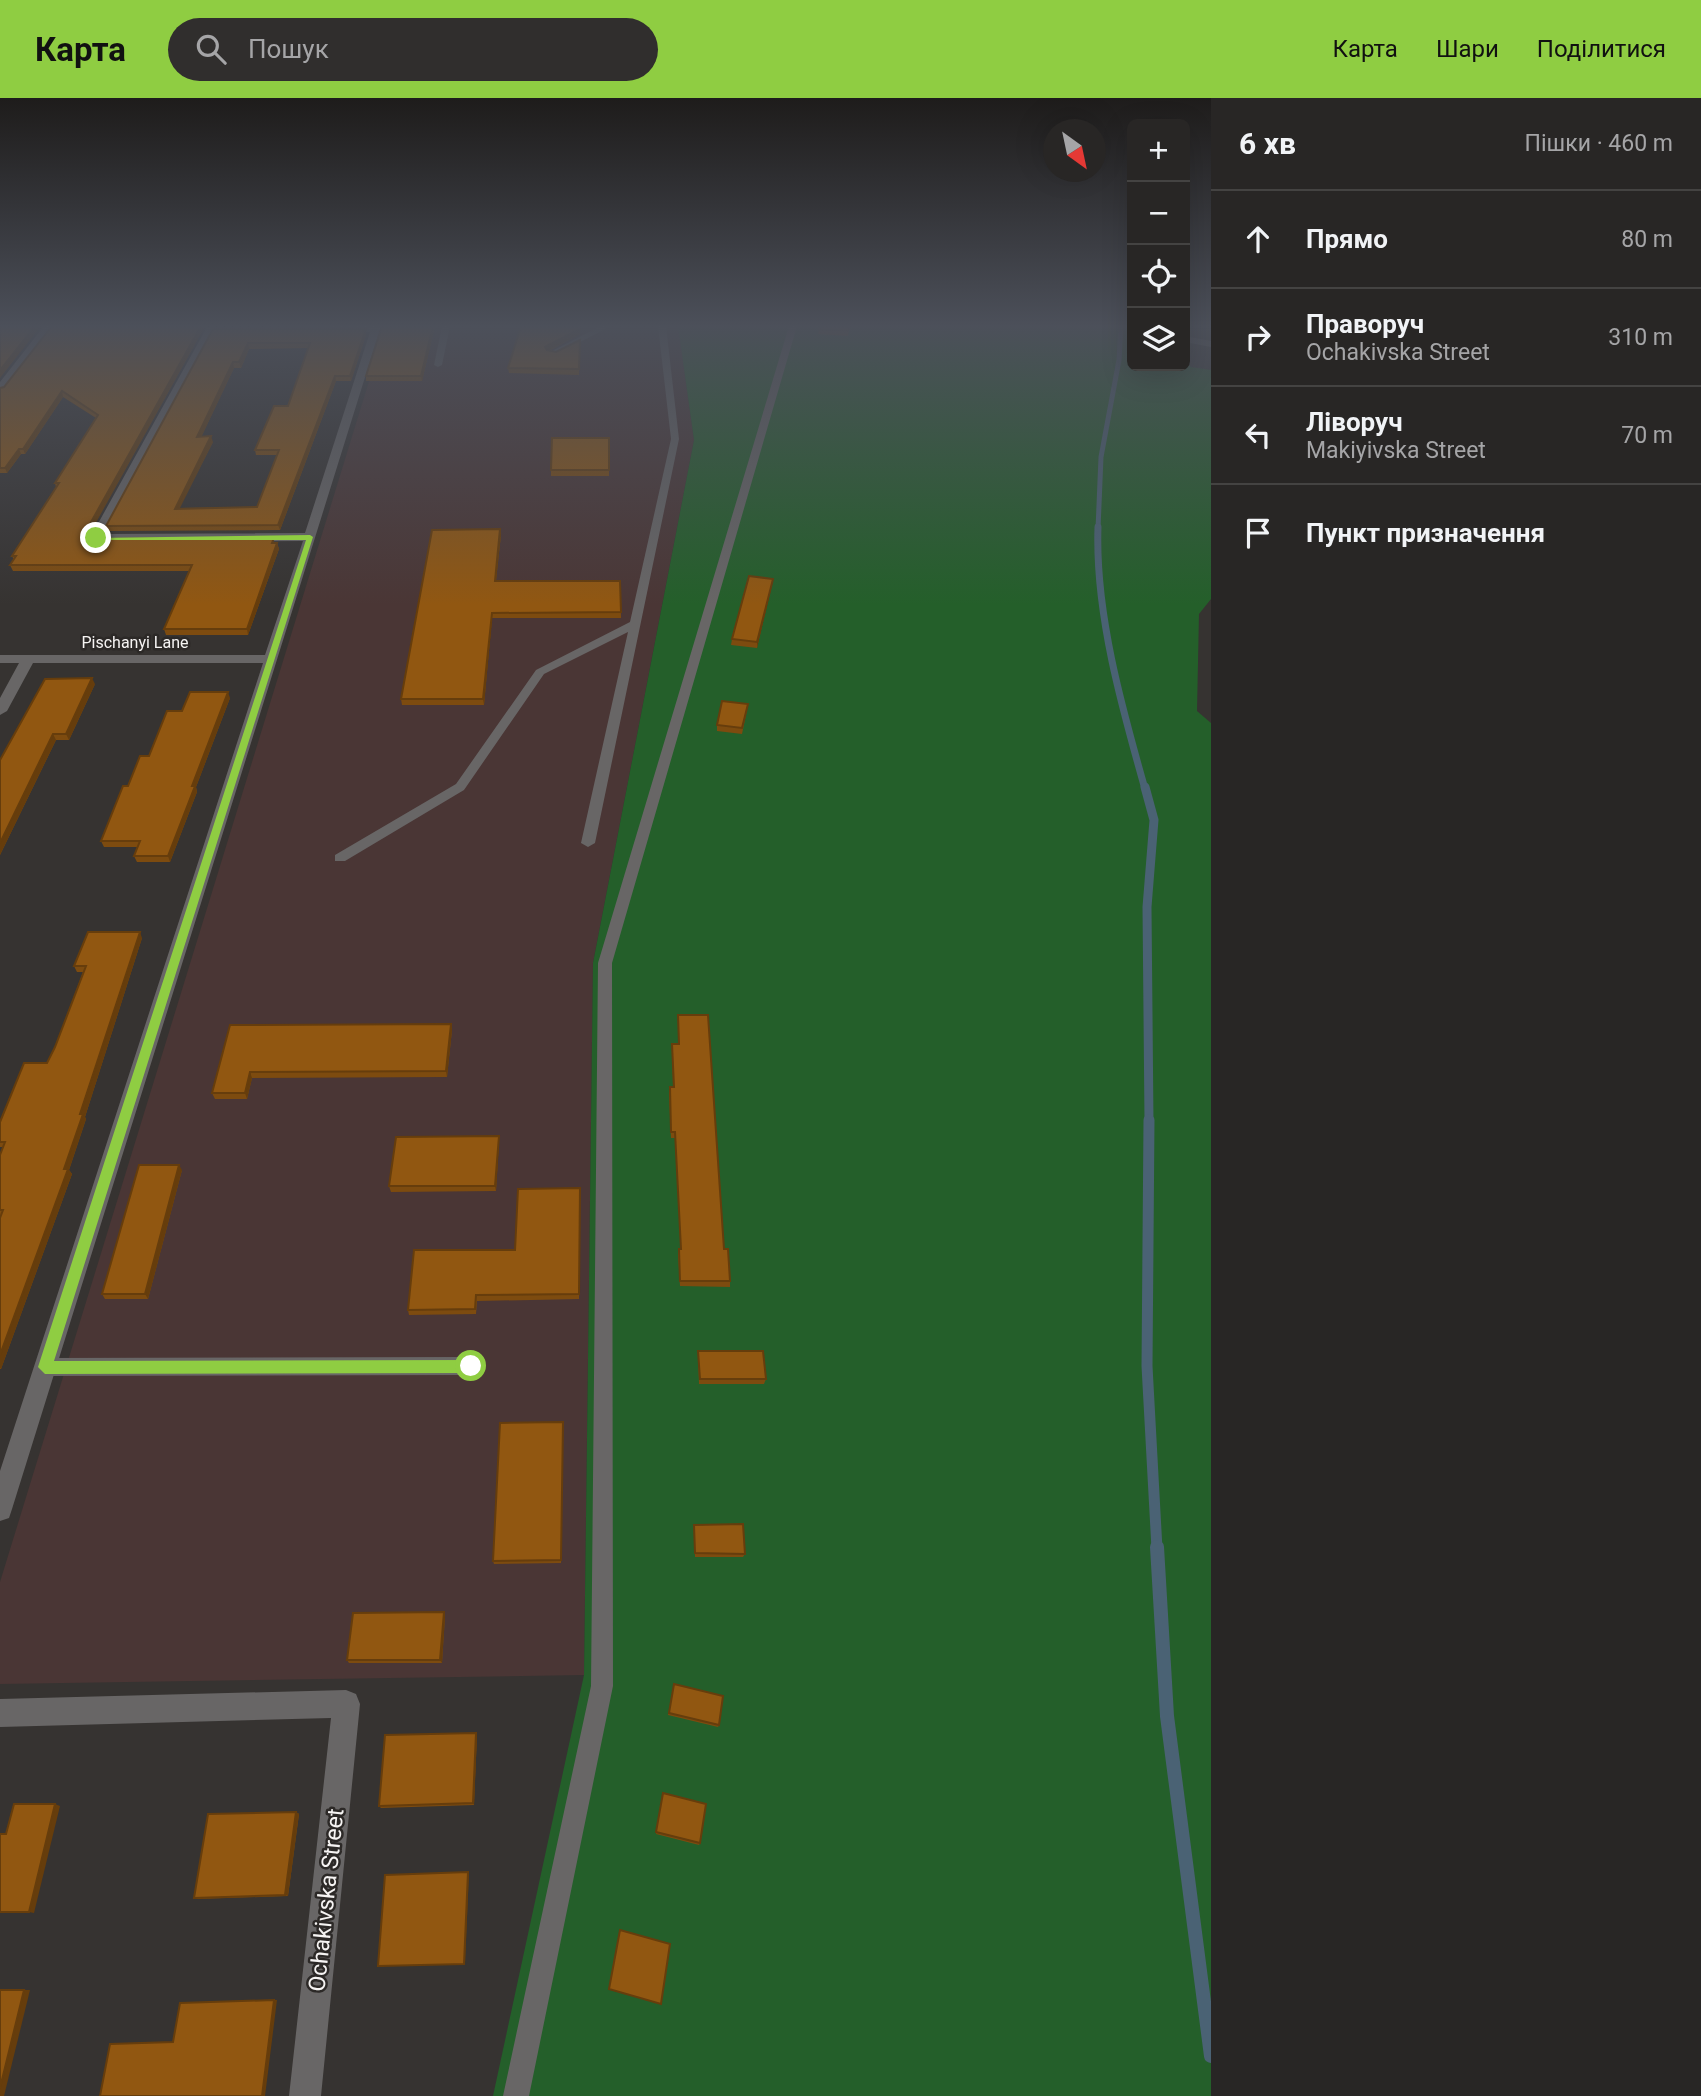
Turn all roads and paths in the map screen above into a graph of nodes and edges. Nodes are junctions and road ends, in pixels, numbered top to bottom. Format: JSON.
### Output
{"nodes":[{"id":1,"x":161,"y":419,"type":"edge"},
{"id":2,"x":348,"y":419,"type":"edge"},
{"id":3,"x":673,"y":419,"type":"edge"},
{"id":4,"x":765,"y":419,"type":"edge"},
{"id":5,"x":310,"y":537,"type":"junction"},
{"id":6,"x":635,"y":624,"type":"junction"},
{"id":7,"x":0,"y":659,"type":"edge"},
{"id":8,"x":28,"y":659,"type":"junction"},
{"id":9,"x":271,"y":659,"type":"junction"},
{"id":10,"x":0,"y":711,"type":"edge"},
{"id":11,"x":588,"y":843,"type":"dead end"},
{"id":12,"x":340,"y":858,"type":"dead end"},
{"id":13,"x":471,"y":1366,"type":"dead end"},
{"id":14,"x":45,"y":1367,"type":"junction"},
{"id":15,"x":0,"y":1509,"type":"edge"},
{"id":16,"x":0,"y":1713,"type":"edge"},
{"id":17,"x":305,"y":2096,"type":"edge"},
{"id":18,"x":516,"y":2096,"type":"edge"}],
"edges":[{"from":1,"to":5,"type":"street"},
{"from":2,"to":5,"type":"street"},
{"from":3,"to":6,"type":"lane"},
{"from":4,"to":18,"type":"lane"},
{"from":5,"to":9,"type":"street"},
{"from":6,"to":11,"type":"lane"},
{"from":6,"to":12,"type":"lane"},
{"from":7,"to":8,"type":"street","name":"Pischanyi Lane"},
{"from":8,"to":9,"type":"street","name":"Pischanyi Lane"},
{"from":8,"to":10,"type":"street"},
{"from":9,"to":14,"type":"street"},
{"from":13,"to":14,"type":"lane"},
{"from":14,"to":15,"type":"street"},
{"from":16,"to":17,"type":"street","name":"Ochakivska Street"}]}
